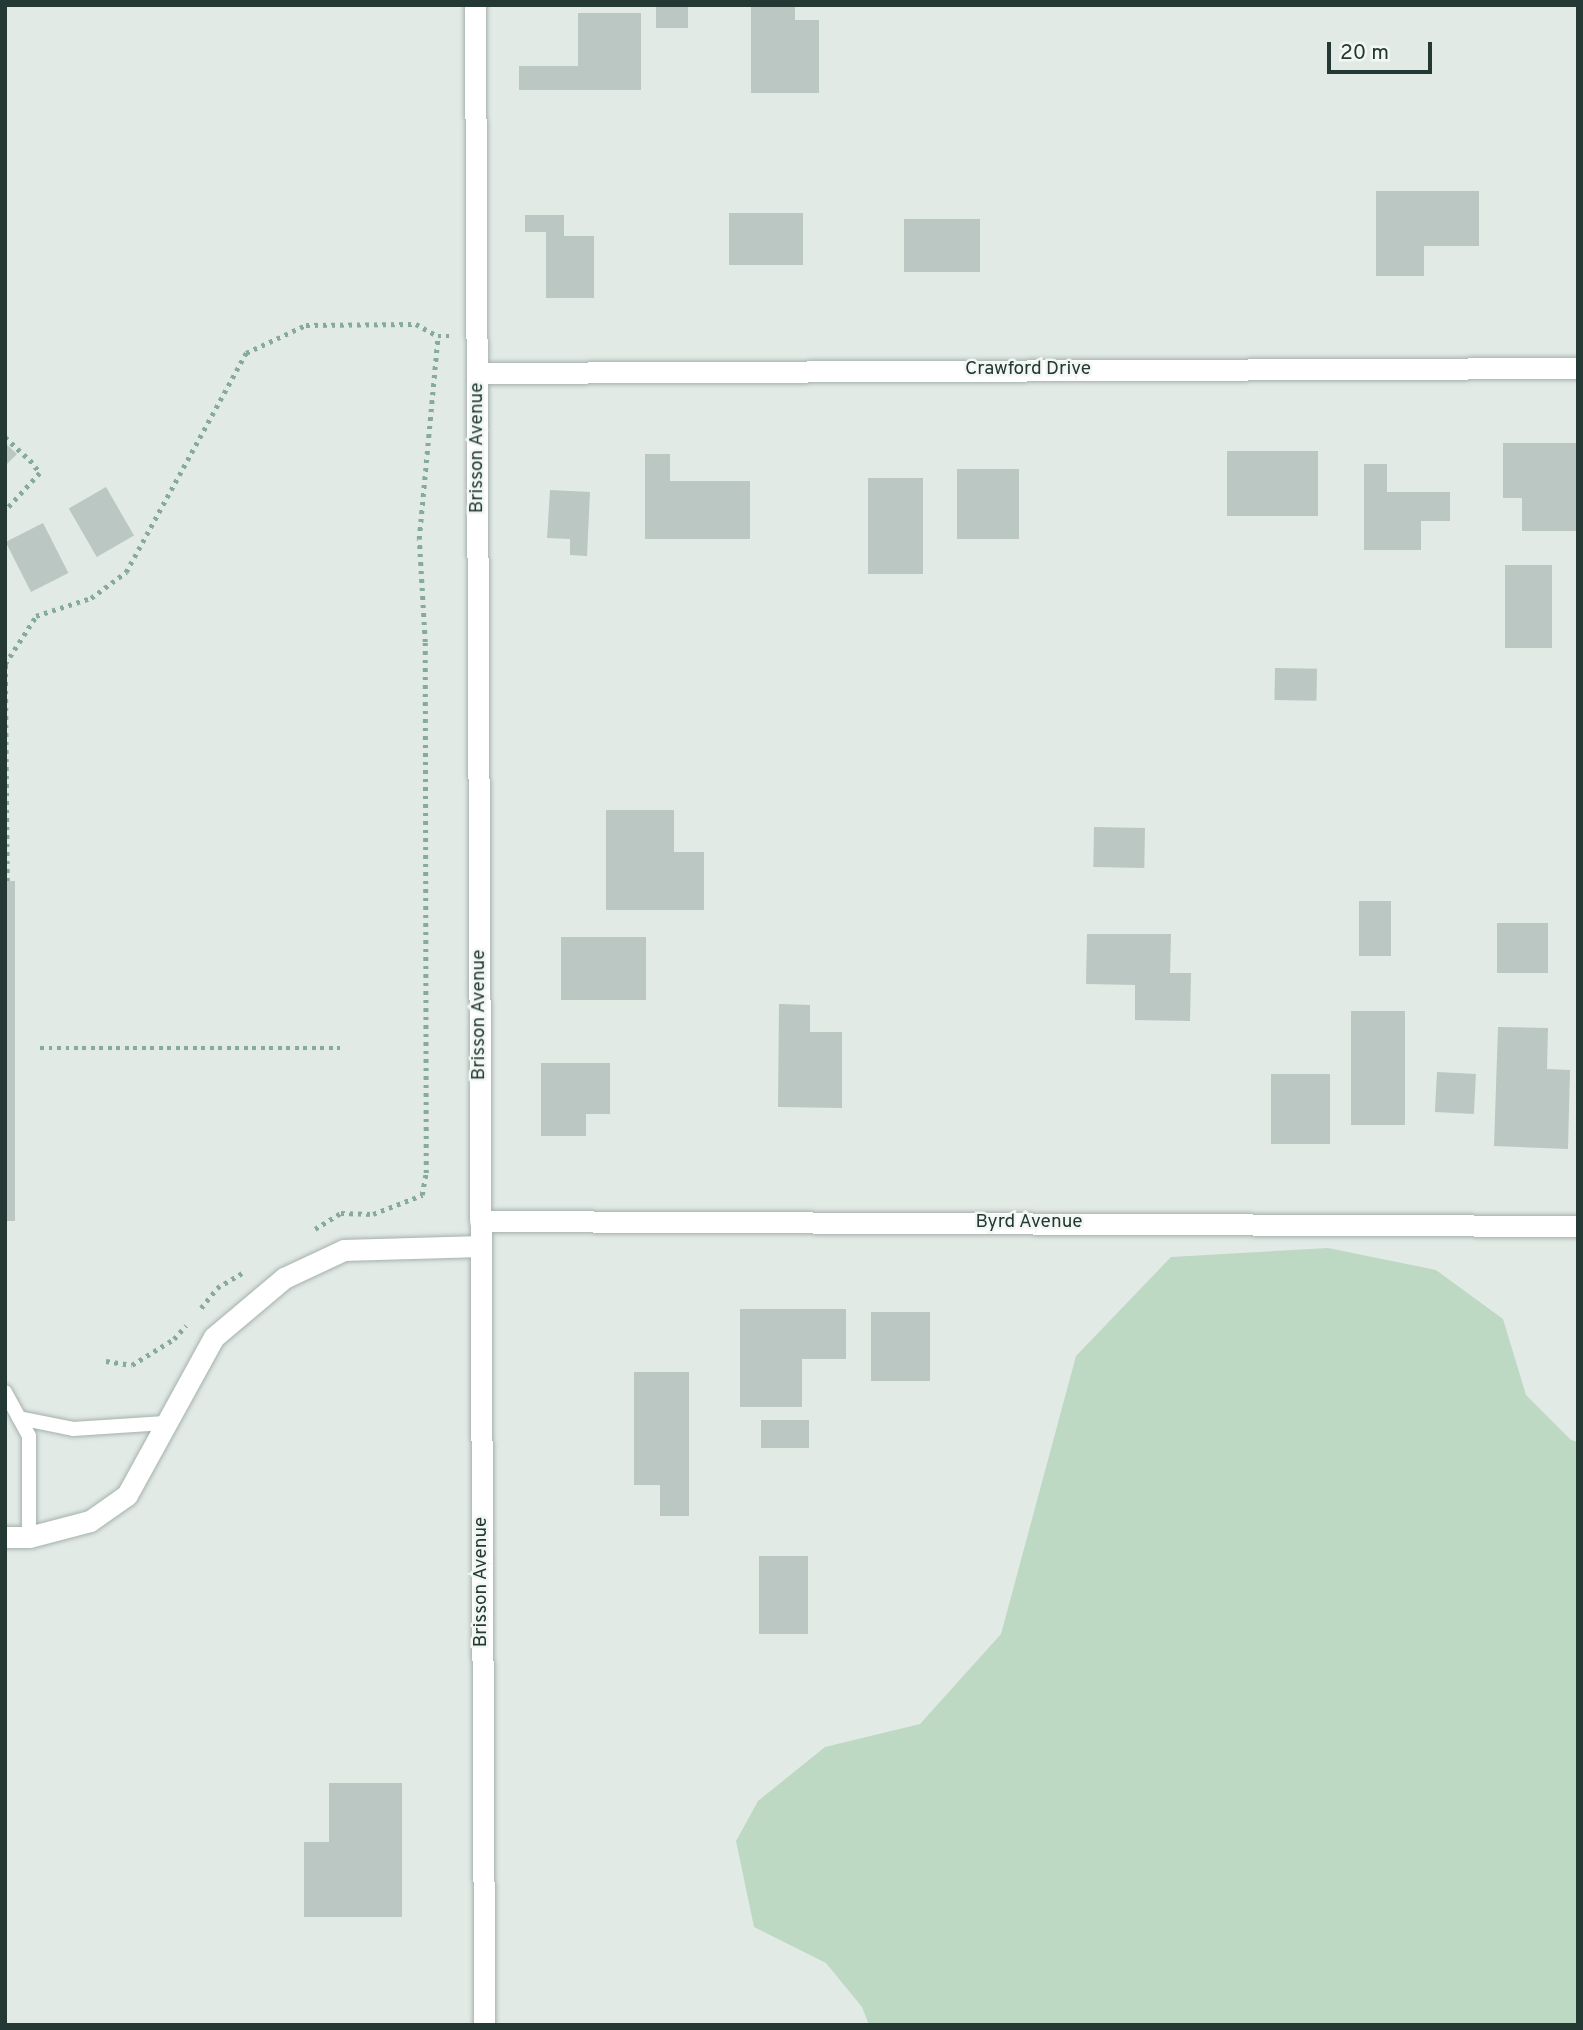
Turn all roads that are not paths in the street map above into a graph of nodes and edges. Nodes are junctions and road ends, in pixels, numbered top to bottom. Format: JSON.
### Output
{"nodes":[{"id":1,"x":475,"y":5,"type":"edge"},
{"id":2,"x":1578,"y":368,"type":"edge"},
{"id":3,"x":478,"y":373,"type":"junction"},
{"id":4,"x":480,"y":1221,"type":"junction"},
{"id":5,"x":1578,"y":1226,"type":"edge"},
{"id":6,"x":480,"y":1246,"type":"junction"},
{"id":7,"x":5,"y":1392,"type":"edge"},
{"id":8,"x":19,"y":1418,"type":"junction"},
{"id":9,"x":165,"y":1423,"type":"junction"},
{"id":10,"x":5,"y":1537,"type":"edge"},
{"id":11,"x":29,"y":1537,"type":"junction"},
{"id":12,"x":484,"y":2025,"type":"edge"}],
"edges":[{"from":1,"to":3,"type":"street","name":"Brisson Avenue"},
{"from":2,"to":3,"type":"street","name":"Crawford Drive"},
{"from":3,"to":4,"type":"street","name":"Brisson Avenue"},
{"from":4,"to":5,"type":"street","name":"Byrd Avenue"},
{"from":4,"to":6,"type":"street","name":"Brisson Avenue"},
{"from":6,"to":9,"type":"street"},
{"from":6,"to":12,"type":"street","name":"Brisson Avenue"},
{"from":7,"to":8,"type":"lane"},
{"from":8,"to":9,"type":"lane"},
{"from":8,"to":11,"type":"lane"},
{"from":9,"to":11,"type":"street"},
{"from":10,"to":11,"type":"street"}]}
